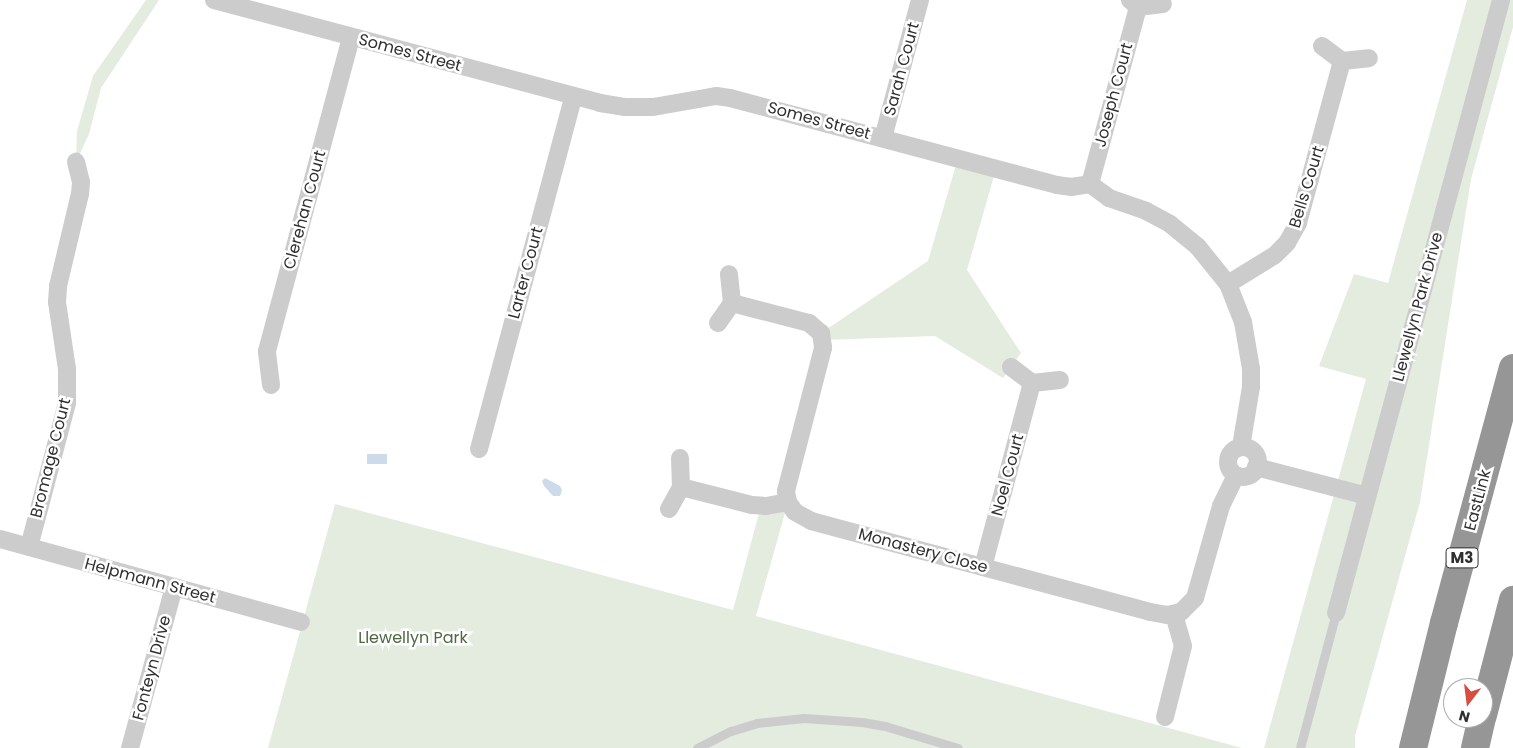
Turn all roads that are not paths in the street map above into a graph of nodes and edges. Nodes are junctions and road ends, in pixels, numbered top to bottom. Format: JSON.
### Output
{"nodes":[{"id":1,"x":214,"y":0,"type":"edge"},
{"id":2,"x":920,"y":0,"type":"edge"},
{"id":3,"x":1501,"y":0,"type":"edge"},
{"id":4,"x":1134,"y":3,"type":"edge"},
{"id":5,"x":1163,"y":4,"type":"dead end"},
{"id":6,"x":351,"y":37,"type":"junction"},
{"id":7,"x":1322,"y":46,"type":"dead end"},
{"id":8,"x":1369,"y":58,"type":"dead end"},
{"id":9,"x":1342,"y":61,"type":"junction"},
{"id":10,"x":573,"y":97,"type":"junction"},
{"id":11,"x":883,"y":138,"type":"junction"},
{"id":12,"x":76,"y":162,"type":"dead end"},
{"id":13,"x":1090,"y":184,"type":"junction"},
{"id":14,"x":729,"y":274,"type":"dead end"},
{"id":15,"x":1228,"y":284,"type":"junction"},
{"id":16,"x":732,"y":303,"type":"junction"},
{"id":17,"x":718,"y":323,"type":"dead end"},
{"id":18,"x":1011,"y":367,"type":"dead end"},
{"id":19,"x":1513,"y":368,"type":"edge"},
{"id":20,"x":1060,"y":380,"type":"dead end"},
{"id":21,"x":1032,"y":383,"type":"junction"},
{"id":22,"x":271,"y":385,"type":"dead end"},
{"id":23,"x":1241,"y":447,"type":"junction"},
{"id":24,"x":478,"y":450,"type":"dead end"},
{"id":25,"x":680,"y":458,"type":"dead end"},
{"id":26,"x":1256,"y":467,"type":"junction"},
{"id":27,"x":1236,"y":475,"type":"junction"},
{"id":28,"x":681,"y":487,"type":"junction"},
{"id":29,"x":1366,"y":496,"type":"junction"},
{"id":30,"x":788,"y":502,"type":"junction"},
{"id":31,"x":669,"y":508,"type":"dead end"},
{"id":32,"x":0,"y":539,"type":"edge"},
{"id":33,"x":28,"y":547,"type":"junction"},
{"id":34,"x":983,"y":567,"type":"junction"},
{"id":35,"x":174,"y":587,"type":"junction"},
{"id":36,"x":1513,"y":600,"type":"edge"},
{"id":37,"x":1336,"y":613,"type":"joint"},
{"id":38,"x":1174,"y":614,"type":"junction"},
{"id":39,"x":301,"y":622,"type":"dead end"},
{"id":40,"x":1493,"y":678,"type":"edge"},
{"id":41,"x":1165,"y":717,"type":"dead end"},
{"id":42,"x":1480,"y":728,"type":"edge"},
{"id":43,"x":130,"y":748,"type":"edge"},
{"id":44,"x":697,"y":748,"type":"edge"},
{"id":45,"x":958,"y":748,"type":"edge"},
{"id":46,"x":1300,"y":748,"type":"edge"},
{"id":47,"x":1413,"y":748,"type":"edge"},
{"id":48,"x":1475,"y":748,"type":"edge"}],
"edges":[{"from":1,"to":6,"type":"street","name":"Somes Street"},
{"from":2,"to":11,"type":"street","name":"Sarah Court"},
{"from":3,"to":29,"type":"street","name":"Llewellyn Park Drive"},
{"from":4,"to":5,"type":"street","name":"Joseph Court"},
{"from":4,"to":13,"type":"street","name":"Joseph Court"},
{"from":6,"to":10,"type":"street","name":"Somes Street"},
{"from":6,"to":22,"type":"street","name":"Clerehan Court"},
{"from":7,"to":9,"type":"street"},
{"from":8,"to":9,"type":"street"},
{"from":9,"to":15,"type":"street","name":"Bells Court"},
{"from":10,"to":11,"type":"street","name":"Somes Street"},
{"from":10,"to":24,"type":"street","name":"Larter Court"},
{"from":11,"to":13,"type":"street","name":"Somes Street"},
{"from":12,"to":33,"type":"street","name":"Bromage Court"},
{"from":13,"to":15,"type":"street"},
{"from":14,"to":16,"type":"street"},
{"from":15,"to":23,"type":"street"},
{"from":16,"to":17,"type":"street"},
{"from":16,"to":30,"type":"street"},
{"from":18,"to":21,"type":"street"},
{"from":19,"to":47,"type":"highway","name":"EastLink","number":"M3"},
{"from":20,"to":21,"type":"street"},
{"from":21,"to":34,"type":"street","name":"Noel Court"},
{"from":23,"to":26,"type":"street"},
{"from":23,"to":27,"type":"street"},
{"from":25,"to":28,"type":"street"},
{"from":26,"to":27,"type":"street"},
{"from":26,"to":29,"type":"street"},
{"from":27,"to":38,"type":"street"},
{"from":28,"to":30,"type":"street"},
{"from":28,"to":31,"type":"street"},
{"from":29,"to":37,"type":"street","name":"Llewellyn Park Drive"},
{"from":30,"to":34,"type":"street","name":"Monastery Close"},
{"from":32,"to":33,"type":"street","name":"Helpmann Street"},
{"from":33,"to":35,"type":"street","name":"Helpmann Street"},
{"from":34,"to":38,"type":"street","name":"Monastery Close"},
{"from":35,"to":39,"type":"street","name":"Helpmann Street"},
{"from":35,"to":43,"type":"street","name":"Fonteyn Drive"},
{"from":36,"to":40,"type":"highway"},
{"from":37,"to":46,"type":"lane"},
{"from":38,"to":41,"type":"street"},
{"from":42,"to":48,"type":"highway"},
{"from":44,"to":45,"type":"lane"}]}
